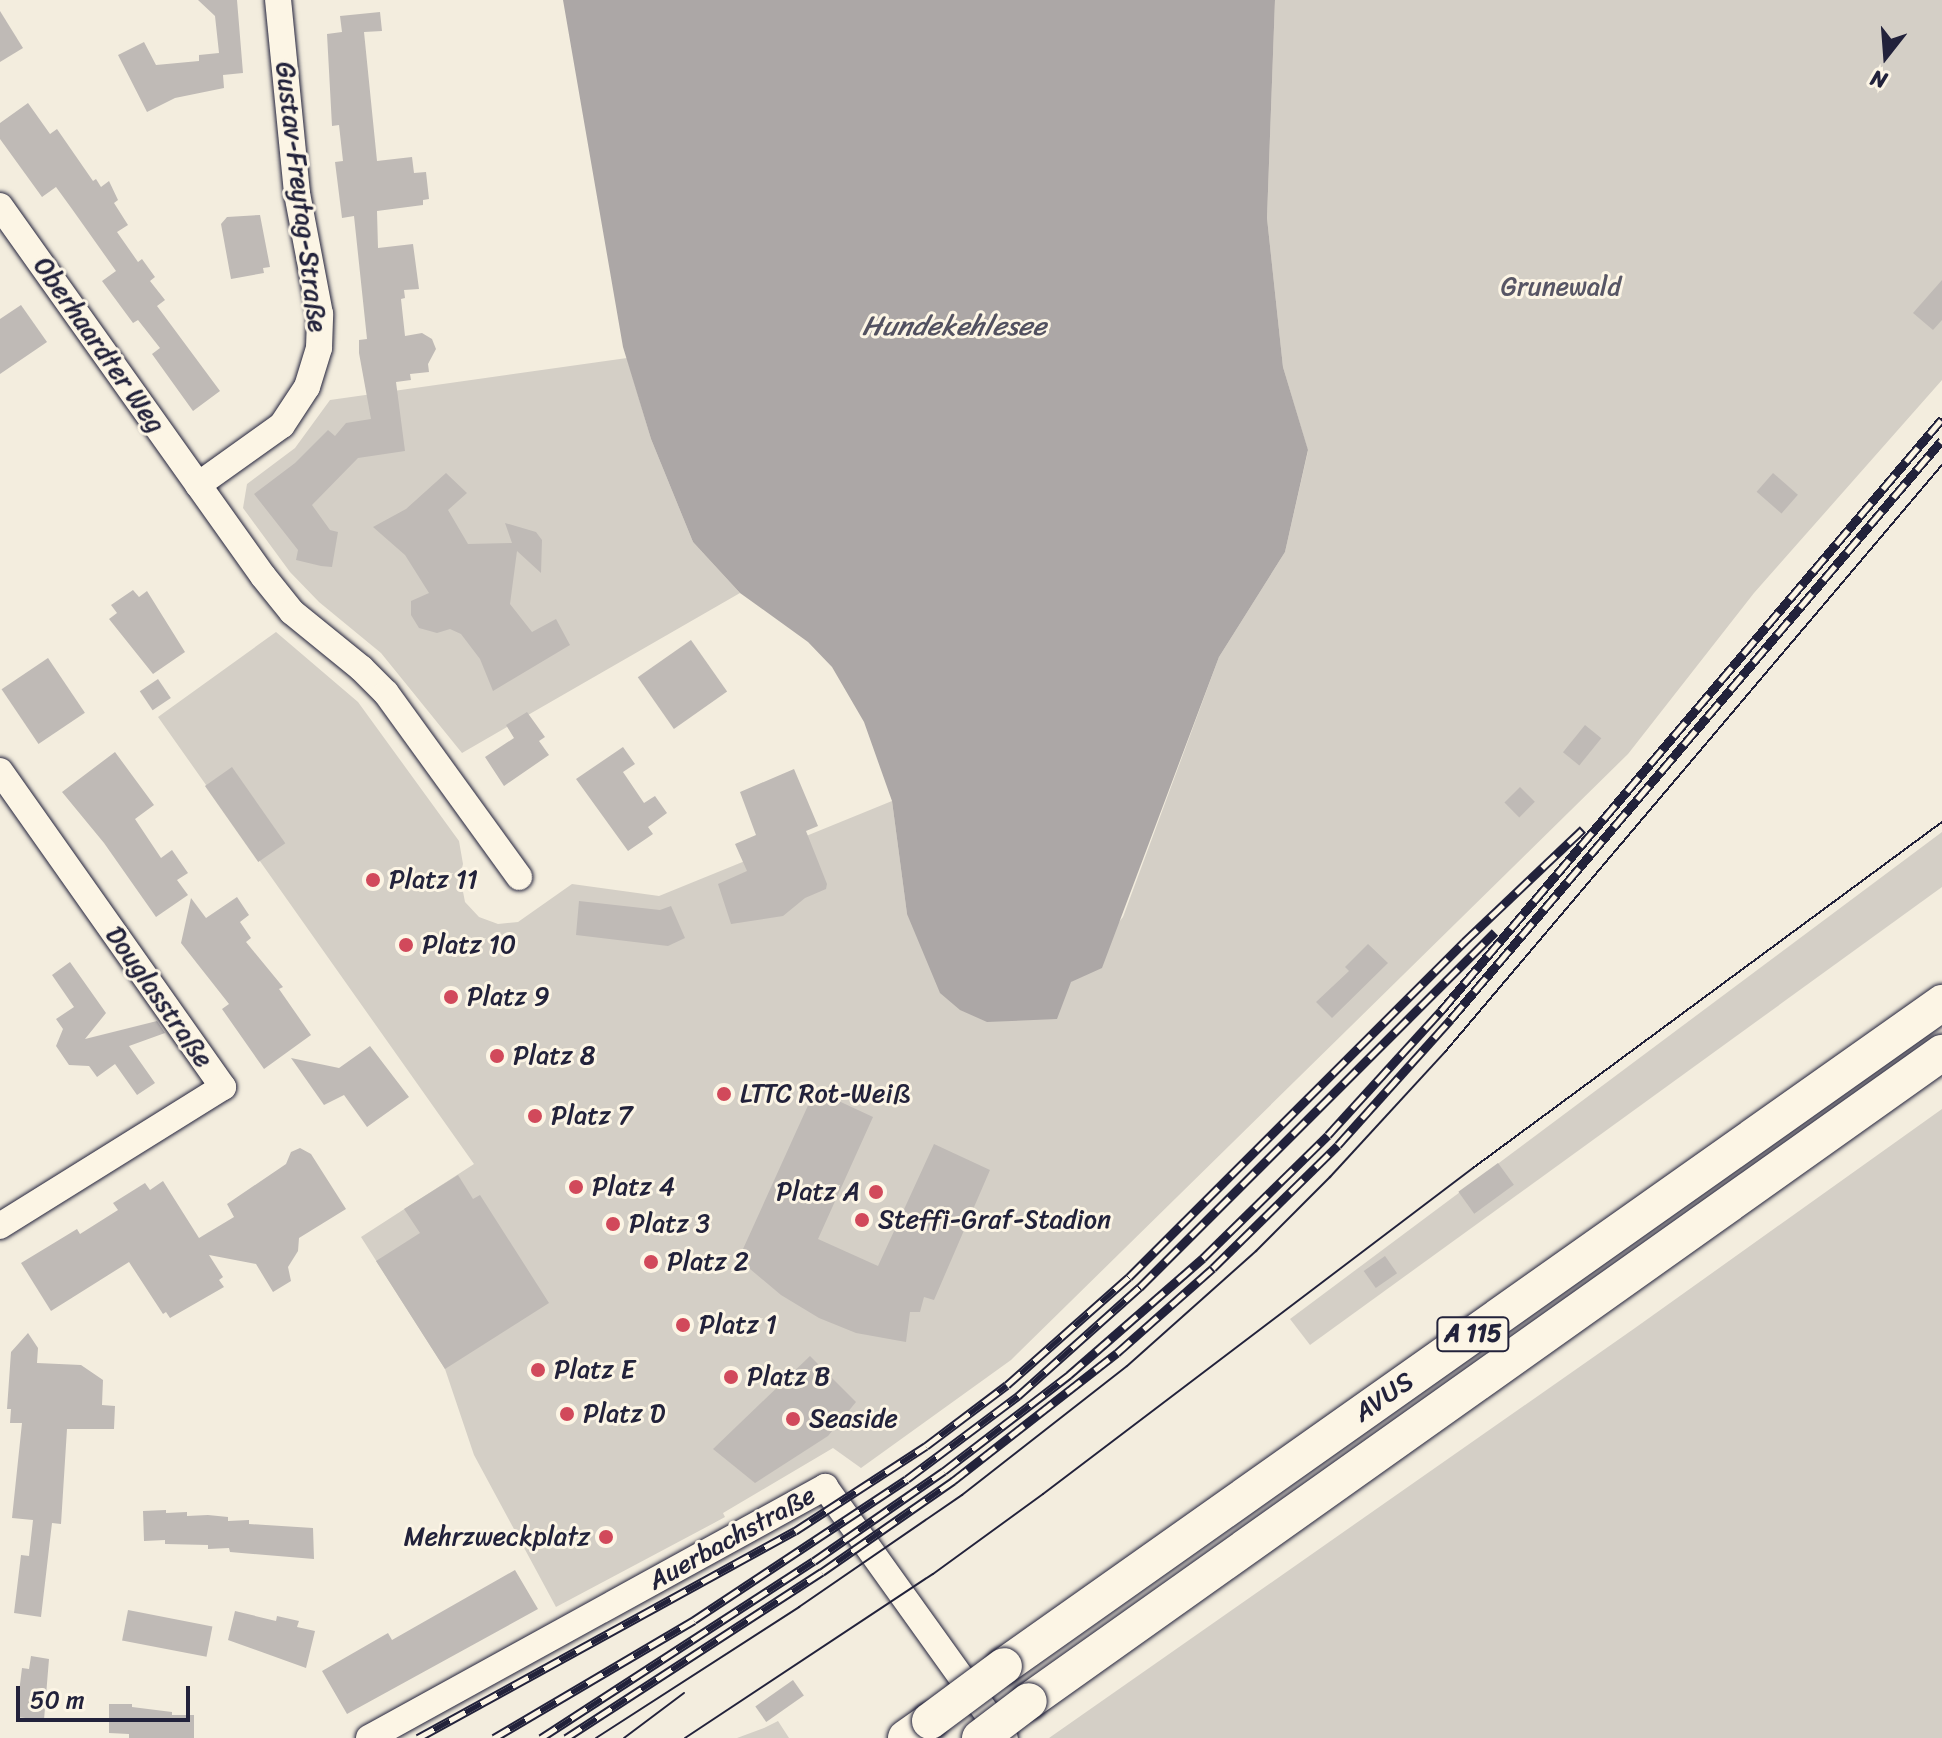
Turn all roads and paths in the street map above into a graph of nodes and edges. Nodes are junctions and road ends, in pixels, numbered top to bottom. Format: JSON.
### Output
{"nodes":[{"id":1,"x":278,"y":0,"type":"edge"},
{"id":2,"x":0,"y":206,"type":"edge"},
{"id":3,"x":198,"y":485,"type":"junction"},
{"id":4,"x":0,"y":771,"type":"edge"},
{"id":5,"x":519,"y":877,"type":"dead end"},
{"id":6,"x":1942,"y":1003,"type":"edge"},
{"id":7,"x":1942,"y":1053,"type":"edge"},
{"id":8,"x":0,"y":1226,"type":"edge"},
{"id":9,"x":918,"y":1730,"type":"edge"},
{"id":10,"x":369,"y":1738,"type":"edge"},
{"id":11,"x":980,"y":1738,"type":"edge"},
{"id":12,"x":1005,"y":1738,"type":"edge"}],
"edges":[{"from":1,"to":3,"type":"street","name":"Gustav-Freytag-Straße"},
{"from":2,"to":3,"type":"street","name":"Oberhaardter Weg"},
{"from":3,"to":5,"type":"street","name":"Oberhaardter Weg"},
{"from":4,"to":8,"type":"street","name":"Douglasstraße"},
{"from":6,"to":9,"type":"highway","name":"AVUS","number":"A 115","bridge":true},
{"from":7,"to":11,"type":"highway","name":"AVUS","number":"A 115","bridge":true},
{"from":10,"to":12,"type":"street","name":"Auerbachstraße"}]}
